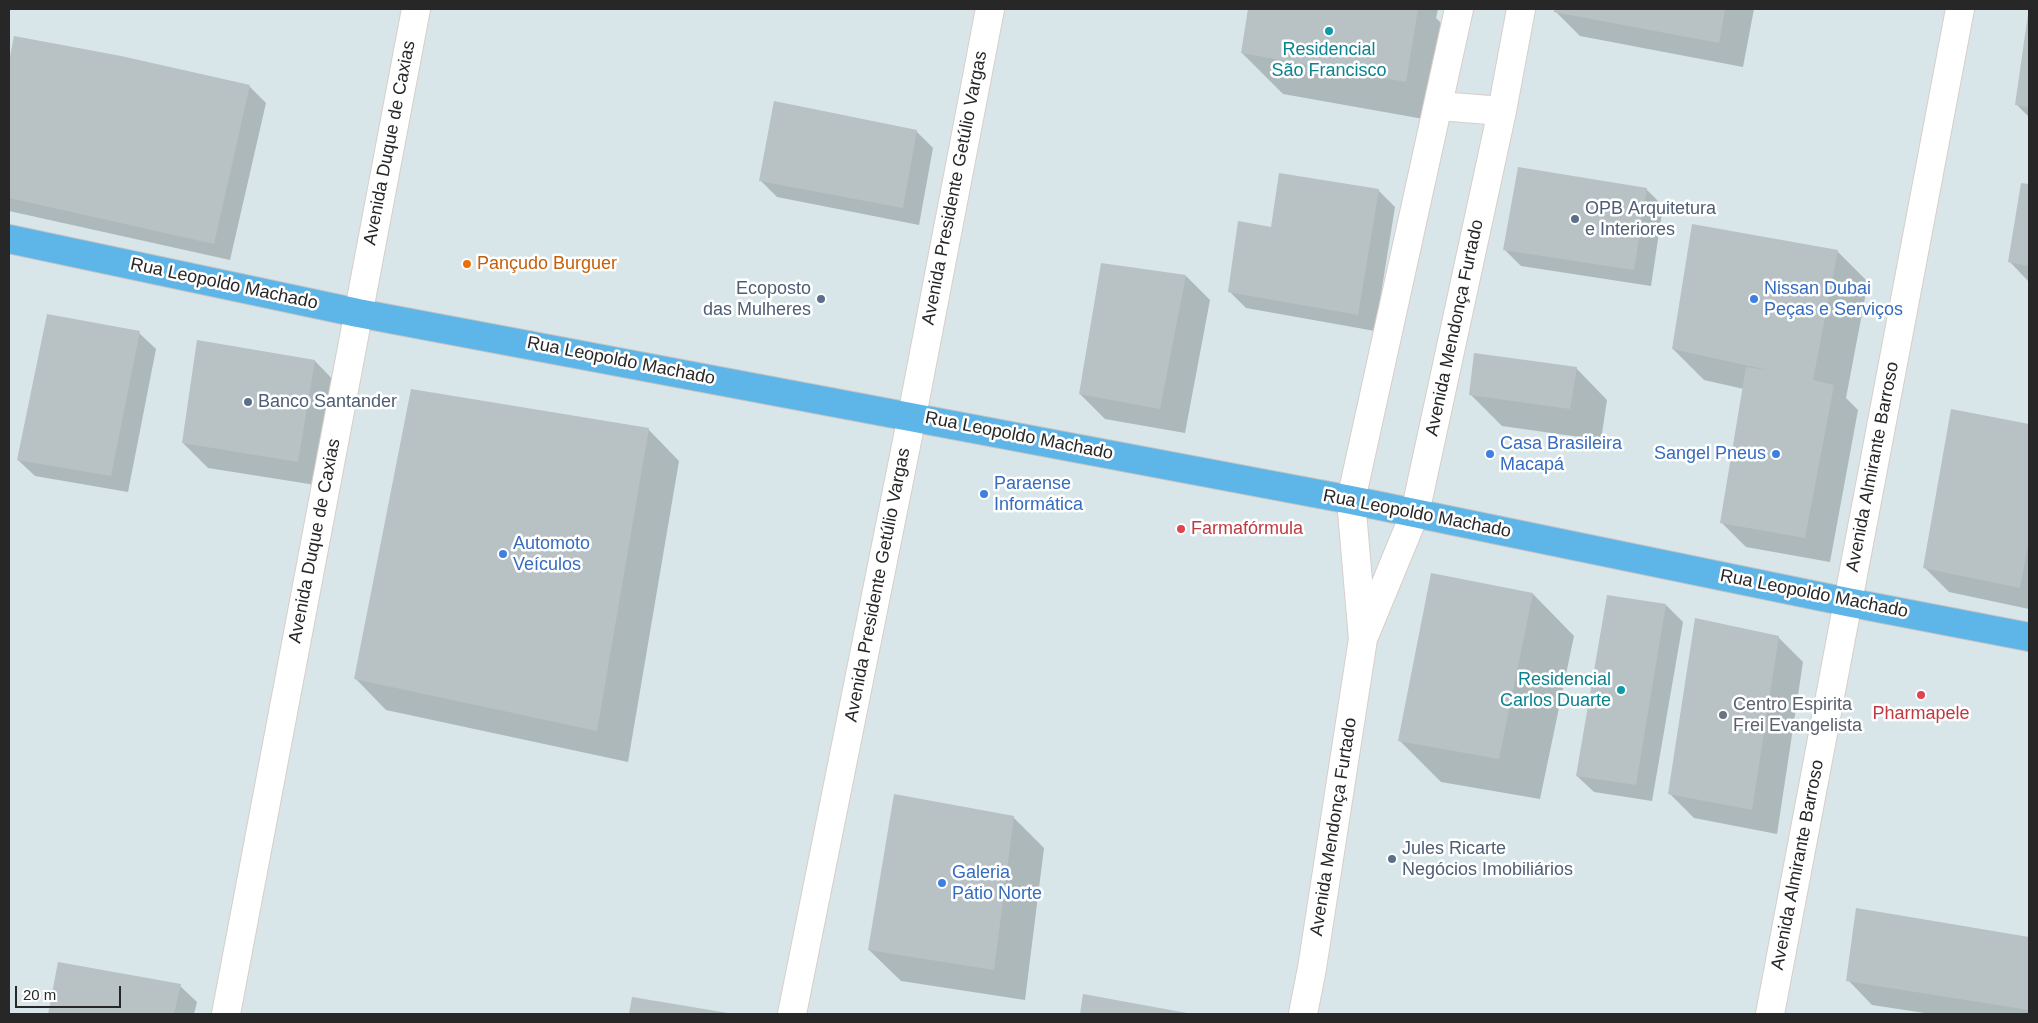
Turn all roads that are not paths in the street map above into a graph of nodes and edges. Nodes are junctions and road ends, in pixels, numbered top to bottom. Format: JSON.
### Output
{"nodes":[{"id":1,"x":416,"y":9,"type":"edge"},
{"id":2,"x":990,"y":9,"type":"edge"},
{"id":3,"x":1459,"y":9,"type":"edge"},
{"id":4,"x":1521,"y":9,"type":"edge"},
{"id":5,"x":1960,"y":9,"type":"edge"},
{"id":6,"x":1439,"y":106,"type":"junction"},
{"id":7,"x":1502,"y":111,"type":"junction"},
{"id":8,"x":9,"y":240,"type":"edge"},
{"id":9,"x":358,"y":312,"type":"junction"},
{"id":10,"x":912,"y":416,"type":"junction"},
{"id":11,"x":1351,"y":500,"type":"junction"},
{"id":12,"x":1414,"y":513,"type":"junction"},
{"id":13,"x":1847,"y":602,"type":"junction"},
{"id":14,"x":2029,"y":637,"type":"edge"},
{"id":15,"x":1362,"y":639,"type":"junction"},
{"id":16,"x":226,"y":1014,"type":"edge"},
{"id":17,"x":792,"y":1014,"type":"edge"},
{"id":18,"x":1303,"y":1014,"type":"edge"},
{"id":19,"x":1770,"y":1014,"type":"edge"}],
"edges":[{"from":1,"to":9,"type":"street","name":"Avenida Duque de Caxias"},
{"from":2,"to":10,"type":"street","name":"Avenida Presidente Getúlio Vargas"},
{"from":3,"to":6,"type":"street","name":"Avenida Mendonça Furtado"},
{"from":4,"to":7,"type":"street","name":"Avenida Mendonça Furtado"},
{"from":5,"to":13,"type":"street","name":"Avenida Almirante Barroso"},
{"from":6,"to":7,"type":"street"},
{"from":6,"to":11,"type":"street","name":"Avenida Mendonça Furtado"},
{"from":7,"to":12,"type":"street","name":"Avenida Mendonça Furtado"},
{"from":8,"to":9,"type":"main road","name":"Rua Leopoldo Machado"},
{"from":9,"to":10,"type":"main road","name":"Rua Leopoldo Machado"},
{"from":9,"to":16,"type":"street","name":"Avenida Duque de Caxias"},
{"from":10,"to":11,"type":"main road","name":"Rua Leopoldo Machado"},
{"from":10,"to":17,"type":"street","name":"Avenida Presidente Getúlio Vargas"},
{"from":11,"to":12,"type":"main road","name":"Rua Leopoldo Machado"},
{"from":11,"to":15,"type":"street","name":"Avenida Mendonça Furtado"},
{"from":12,"to":13,"type":"main road","name":"Rua Leopoldo Machado"},
{"from":12,"to":15,"type":"street","name":"Avenida Mendonça Furtado"},
{"from":13,"to":14,"type":"main road","name":"Rua Leopoldo Machado"},
{"from":13,"to":19,"type":"street","name":"Avenida Almirante Barroso"},
{"from":15,"to":18,"type":"street","name":"Avenida Mendonça Furtado"}]}
